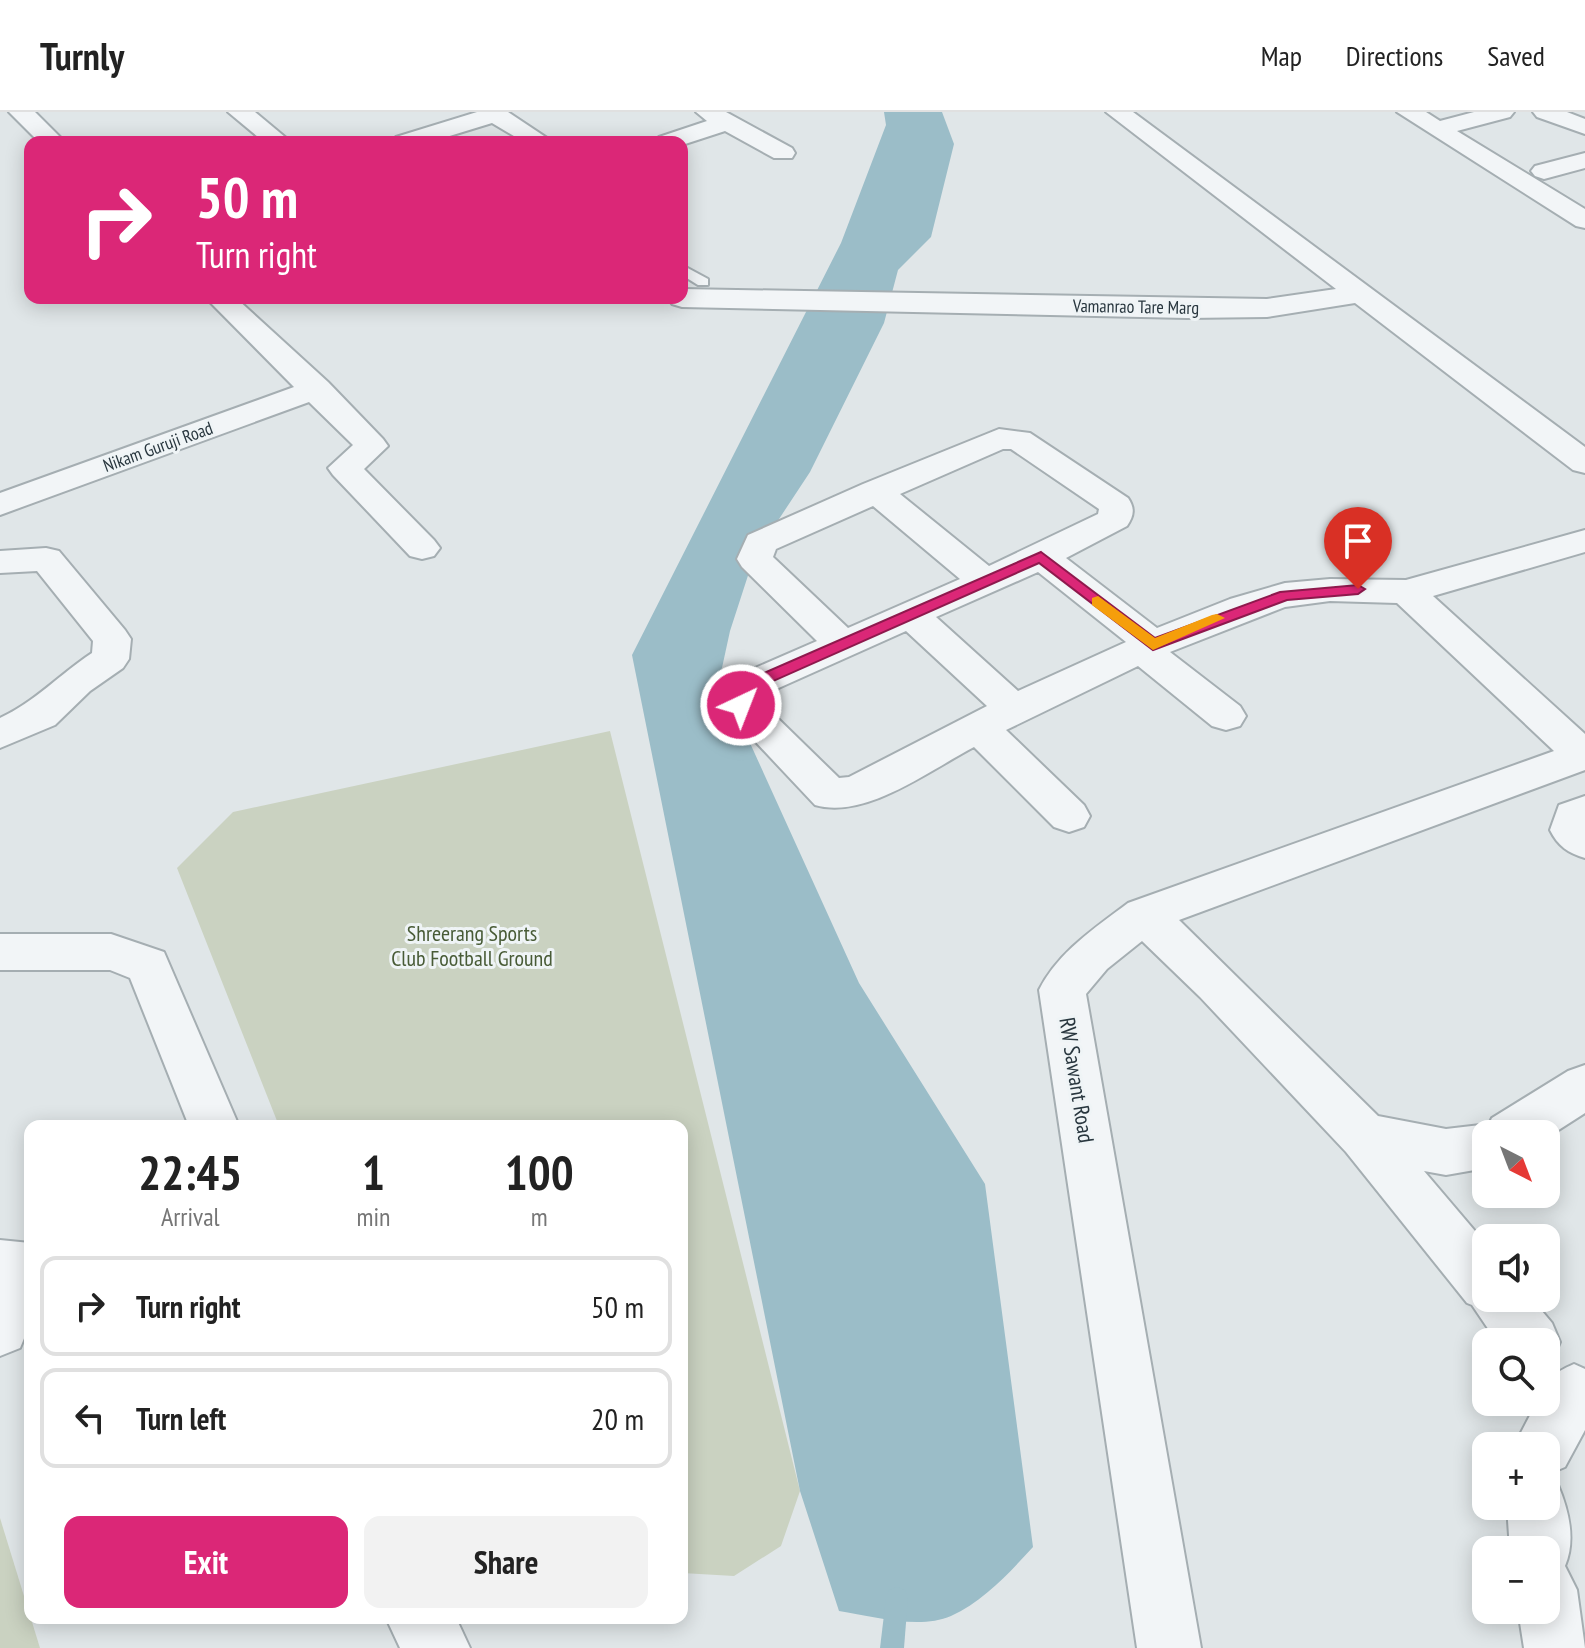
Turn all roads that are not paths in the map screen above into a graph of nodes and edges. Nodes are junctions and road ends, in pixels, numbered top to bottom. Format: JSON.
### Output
{"nodes":[{"id":1,"x":1118,"y":112,"type":"edge"},
{"id":2,"x":1409,"y":112,"type":"edge"},
{"id":3,"x":1502,"y":112,"type":"edge"},
{"id":4,"x":1545,"y":112,"type":"edge"},
{"id":5,"x":243,"y":113,"type":"edge"},
{"id":6,"x":493,"y":113,"type":"edge"},
{"id":7,"x":717,"y":117,"type":"edge"},
{"id":8,"x":1582,"y":123,"type":"edge"},
{"id":9,"x":1436,"y":129,"type":"junction"},
{"id":10,"x":272,"y":136,"type":"edge"},
{"id":11,"x":418,"y":136,"type":"edge"},
{"id":12,"x":531,"y":136,"type":"edge"},
{"id":13,"x":680,"y":136,"type":"edge"},
{"id":14,"x":783,"y":153,"type":"dead end"},
{"id":15,"x":1585,"y":220,"type":"edge"},
{"id":16,"x":693,"y":290,"type":"edge"},
{"id":17,"x":1361,"y":294,"type":"junction"},
{"id":18,"x":226,"y":304,"type":"edge"},
{"id":19,"x":317,"y":389,"type":"junction"},
{"id":20,"x":1585,"y":463,"type":"edge"},
{"id":21,"x":875,"y":491,"type":"junction"},
{"id":22,"x":0,"y":505,"type":"edge"},
{"id":23,"x":1585,"y":541,"type":"edge"},
{"id":24,"x":422,"y":548,"type":"dead end"},
{"id":25,"x":1041,"y":557,"type":"junction"},
{"id":26,"x":0,"y":562,"type":"edge"},
{"id":27,"x":984,"y":581,"type":"junction"},
{"id":28,"x":1407,"y":592,"type":"junction"},
{"id":29,"x":910,"y":614,"type":"junction"},
{"id":30,"x":841,"y":643,"type":"junction"},
{"id":31,"x":1147,"y":647,"type":"junction"},
{"id":32,"x":1014,"y":709,"type":"junction"},
{"id":33,"x":1226,"y":716,"type":"dead end"},
{"id":34,"x":978,"y":727,"type":"junction"},
{"id":35,"x":0,"y":734,"type":"edge"},
{"id":36,"x":1584,"y":755,"type":"edge"},
{"id":37,"x":1585,"y":811,"type":"edge"},
{"id":38,"x":1069,"y":816,"type":"dead end"},
{"id":39,"x":1585,"y":842,"type":"edge"},
{"id":40,"x":1144,"y":915,"type":"junction"},
{"id":41,"x":0,"y":952,"type":"edge"},
{"id":42,"x":1585,"y":1086,"type":"edge"},
{"id":43,"x":212,"y":1120,"type":"edge"},
{"id":44,"x":1532,"y":1120,"type":"edge"},
{"id":45,"x":1364,"y":1136,"type":"junction"},
{"id":46,"x":1472,"y":1147,"type":"edge"},
{"id":47,"x":0,"y":1266,"type":"edge"},
{"id":48,"x":24,"y":1267,"type":"edge"},
{"id":49,"x":1472,"y":1268,"type":"edge"},
{"id":50,"x":24,"y":1272,"type":"edge"},
{"id":51,"x":1507,"y":1312,"type":"edge"},
{"id":52,"x":1521,"y":1328,"type":"edge"},
{"id":53,"x":0,"y":1329,"type":"edge"},
{"id":54,"x":1568,"y":1383,"type":"edge"},
{"id":55,"x":1549,"y":1432,"type":"edge"},
{"id":56,"x":422,"y":1624,"type":"edge"},
{"id":57,"x":1552,"y":1624,"type":"edge"},
{"id":58,"x":438,"y":1648,"type":"edge"},
{"id":59,"x":1169,"y":1648,"type":"edge"},
{"id":60,"x":1556,"y":1648,"type":"edge"}],
"edges":[{"from":1,"to":17,"type":"street"},
{"from":2,"to":9,"type":"street"},
{"from":3,"to":9,"type":"street"},
{"from":4,"to":8,"type":"street"},
{"from":5,"to":10,"type":"street"},
{"from":6,"to":11,"type":"street"},
{"from":6,"to":12,"type":"street"},
{"from":7,"to":13,"type":"street"},
{"from":7,"to":14,"type":"street"},
{"from":9,"to":15,"type":"street"},
{"from":16,"to":17,"type":"street","name":"Vamanrao Tare Marg"},
{"from":17,"to":20,"type":"street"},
{"from":18,"to":19,"type":"street"},
{"from":19,"to":22,"type":"street","name":"Nikam Guruji Road"},
{"from":19,"to":24,"type":"street"},
{"from":21,"to":25,"type":"street"},
{"from":21,"to":27,"type":"street"},
{"from":21,"to":30,"type":"street"},
{"from":23,"to":28,"type":"street"},
{"from":25,"to":27,"type":"street"},
{"from":25,"to":31,"type":"street"},
{"from":26,"to":35,"type":"street"},
{"from":27,"to":29,"type":"street"},
{"from":28,"to":31,"type":"street"},
{"from":28,"to":36,"type":"street"},
{"from":29,"to":30,"type":"street"},
{"from":29,"to":32,"type":"street"},
{"from":30,"to":34,"type":"street"},
{"from":31,"to":32,"type":"street"},
{"from":31,"to":33,"type":"street"},
{"from":32,"to":34,"type":"street"},
{"from":34,"to":38,"type":"street"},
{"from":36,"to":40,"type":"street","name":"RW Sawant Road"},
{"from":37,"to":39,"type":"street"},
{"from":40,"to":45,"type":"street"},
{"from":40,"to":59,"type":"street","name":"RW Sawant Road"},
{"from":41,"to":43,"type":"street"},
{"from":42,"to":44,"type":"street"},
{"from":45,"to":46,"type":"street"},
{"from":45,"to":49,"type":"street"},
{"from":47,"to":48,"type":"street"},
{"from":50,"to":53,"type":"street"},
{"from":51,"to":52,"type":"street"},
{"from":54,"to":55,"type":"street"},
{"from":56,"to":58,"type":"street"},
{"from":57,"to":60,"type":"street"}]}
